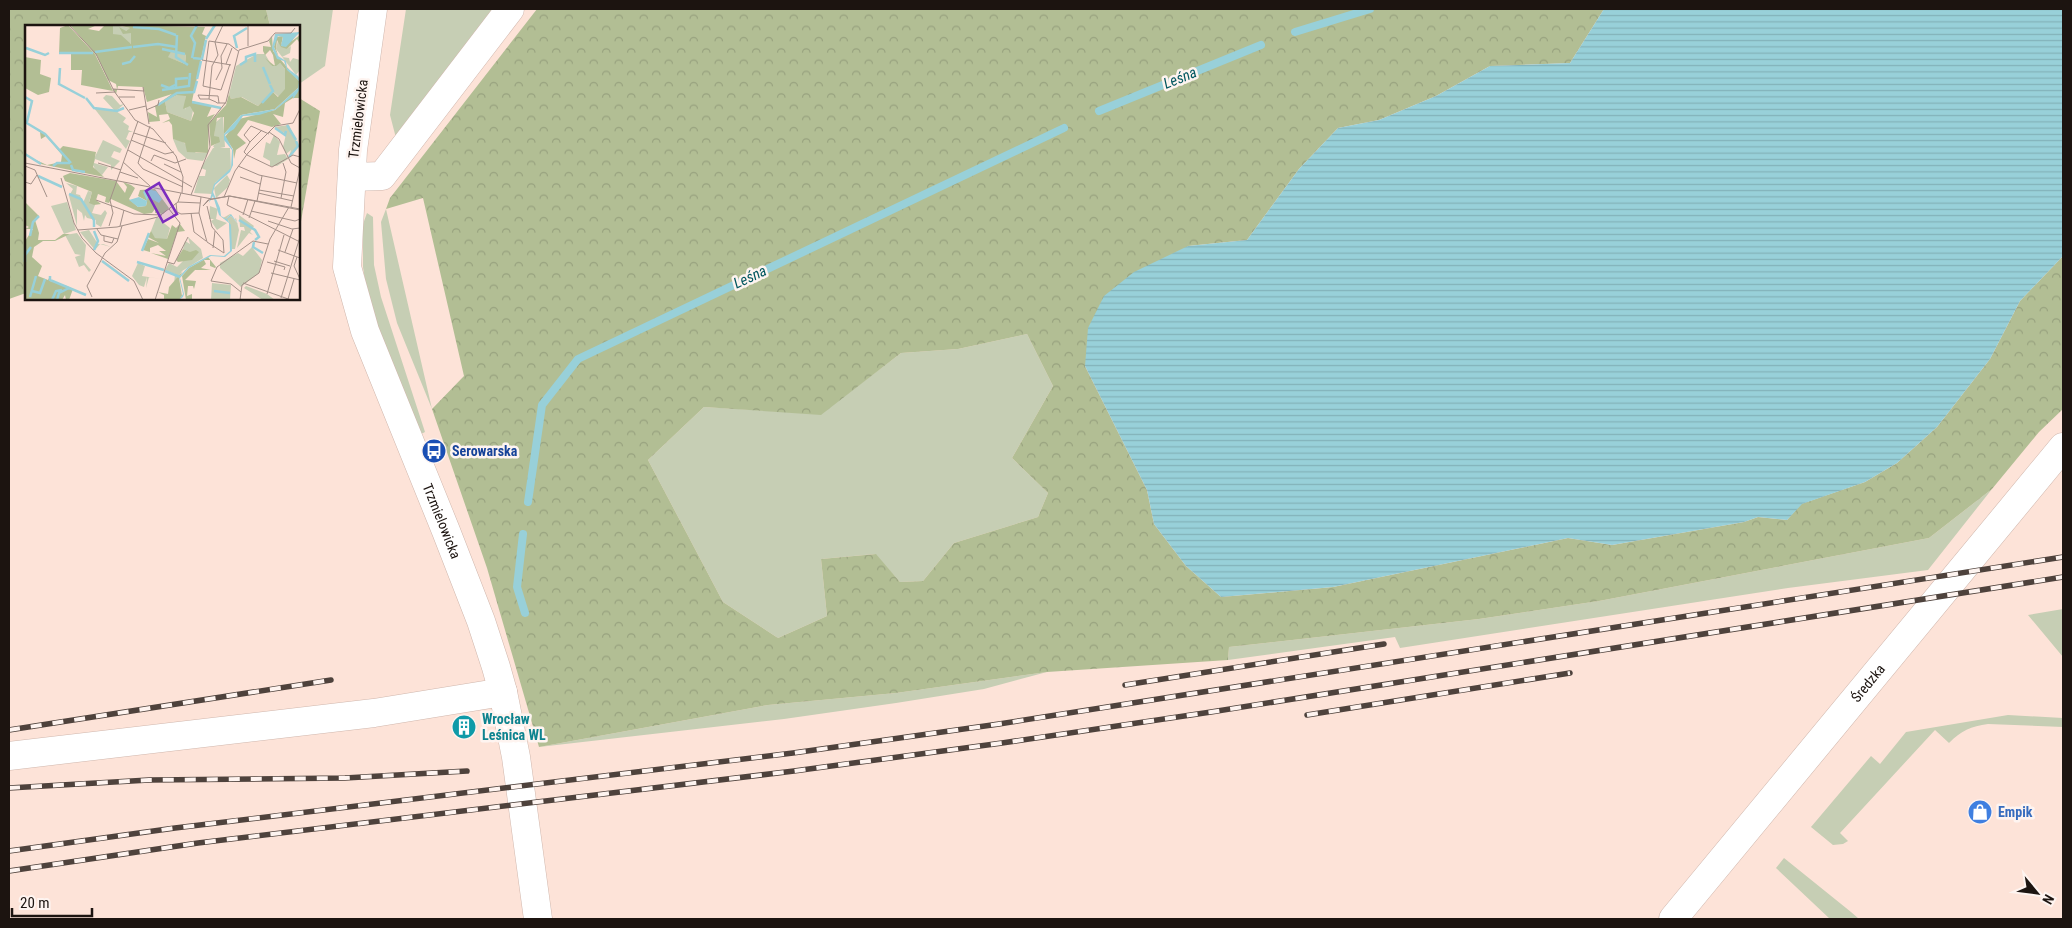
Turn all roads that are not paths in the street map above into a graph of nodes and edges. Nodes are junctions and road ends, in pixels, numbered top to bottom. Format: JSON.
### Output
{"nodes":[{"id":1,"x":373,"y":9,"type":"edge"},
{"id":2,"x":510,"y":9,"type":"edge"},
{"id":3,"x":352,"y":177,"type":"junction"},
{"id":4,"x":2063,"y":447,"type":"edge"},
{"id":5,"x":503,"y":692,"type":"junction"},
{"id":6,"x":9,"y":756,"type":"edge"},
{"id":7,"x":538,"y":919,"type":"edge"},
{"id":8,"x":1673,"y":919,"type":"edge"}],
"edges":[{"from":1,"to":3,"type":"street","name":"Trzmielowicka"},
{"from":2,"to":3,"type":"street"},
{"from":3,"to":5,"type":"street","name":"Trzmielowicka"},
{"from":4,"to":8,"type":"street","name":"Średzka"},
{"from":5,"to":6,"type":"street"},
{"from":5,"to":7,"type":"street","name":"Trzmielowicka"}]}
